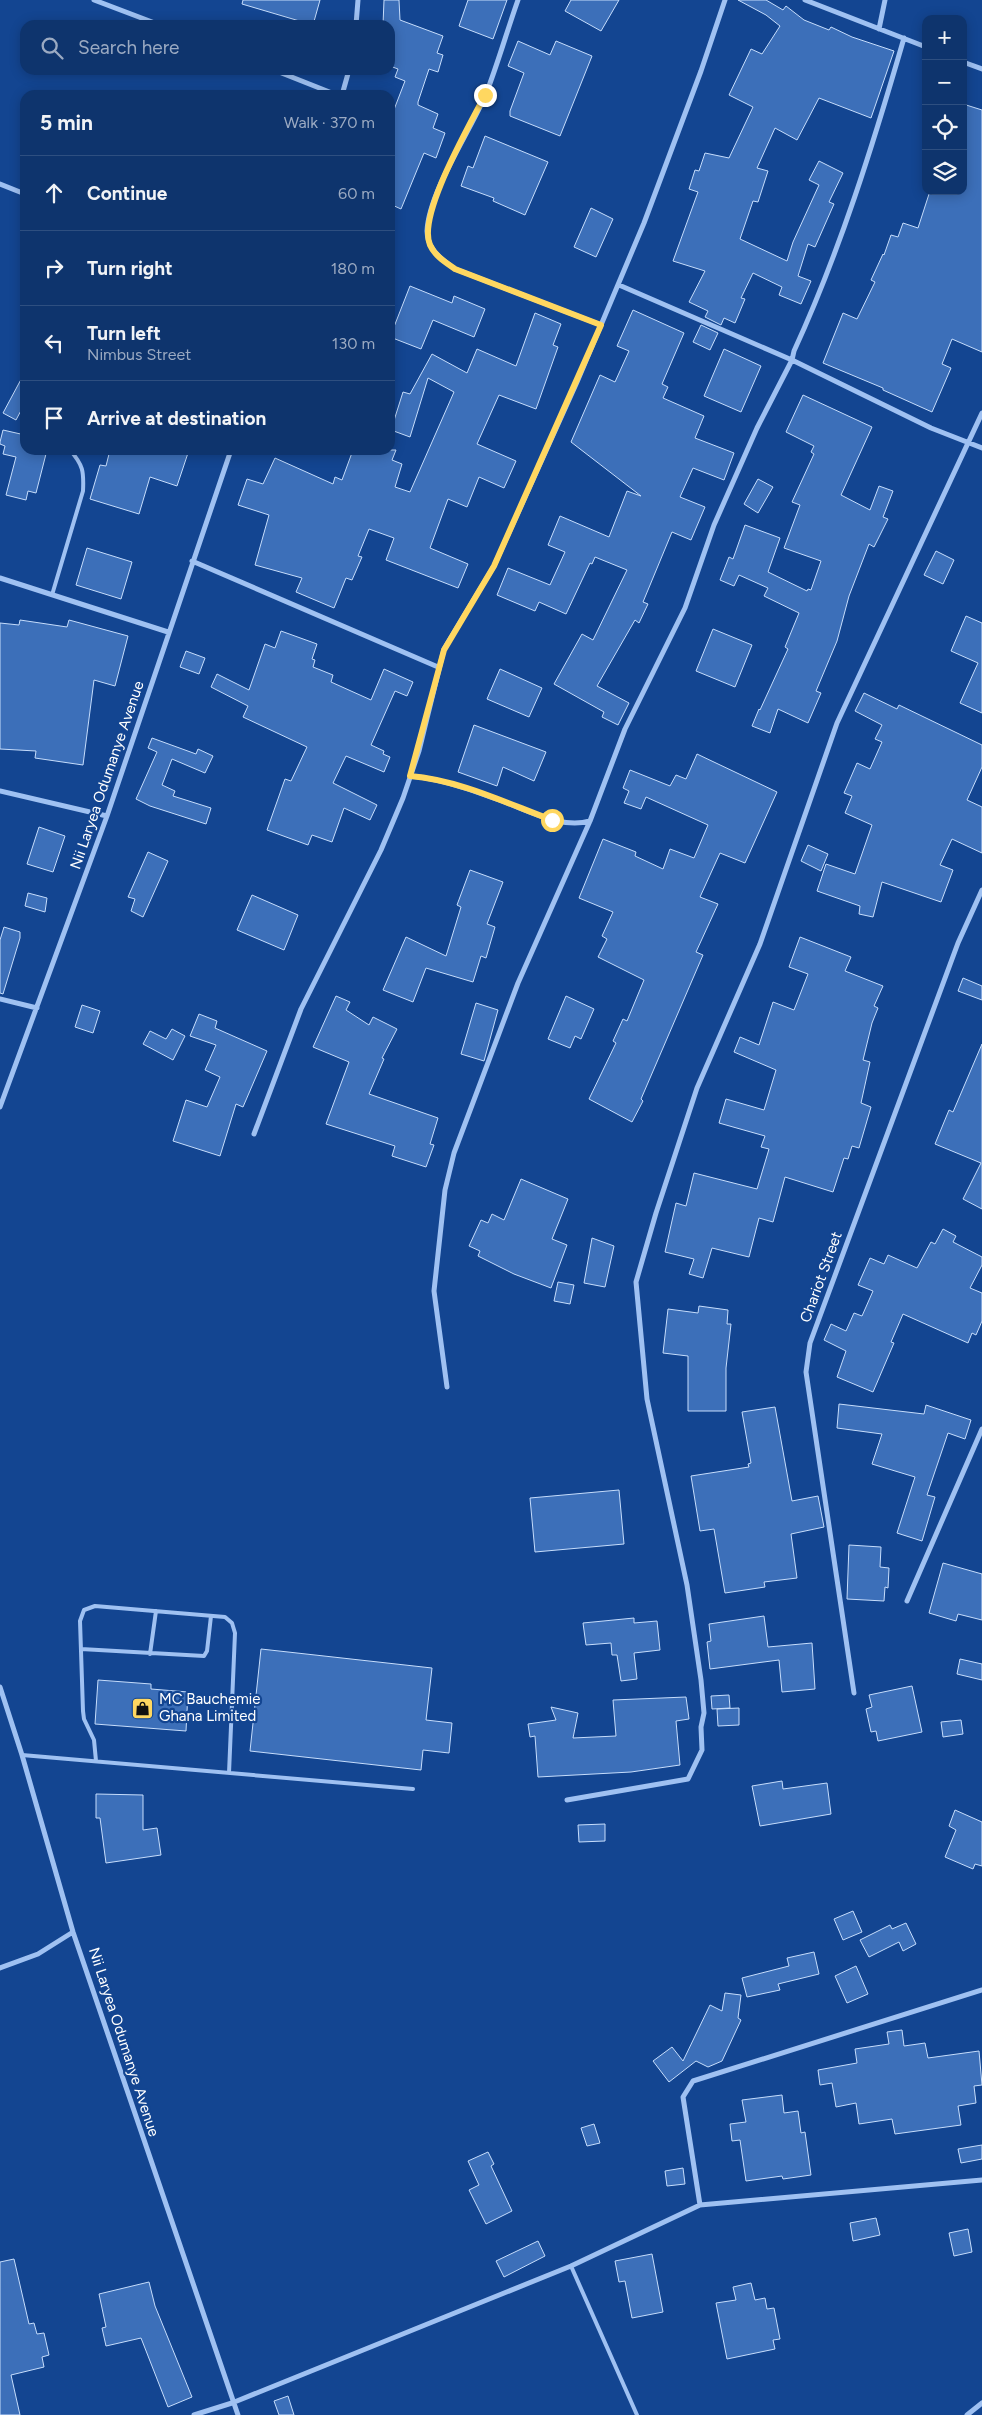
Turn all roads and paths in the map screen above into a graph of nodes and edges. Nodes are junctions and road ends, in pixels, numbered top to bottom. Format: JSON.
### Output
{"nodes":[{"id":1,"x":94,"y":0,"type":"edge"},
{"id":2,"x":358,"y":0,"type":"edge"},
{"id":3,"x":518,"y":0,"type":"edge"},
{"id":4,"x":725,"y":0,"type":"edge"},
{"id":5,"x":805,"y":0,"type":"edge"},
{"id":6,"x":885,"y":0,"type":"edge"},
{"id":7,"x":147,"y":20,"type":"edge"},
{"id":8,"x":356,"y":20,"type":"edge"},
{"id":9,"x":879,"y":28,"type":"junction"},
{"id":10,"x":904,"y":38,"type":"junction"},
{"id":11,"x":922,"y":45,"type":"edge"},
{"id":12,"x":967,"y":63,"type":"edge"},
{"id":13,"x":982,"y":69,"type":"edge"},
{"id":14,"x":287,"y":75,"type":"edge"},
{"id":15,"x":348,"y":75,"type":"edge"},
{"id":16,"x":324,"y":90,"type":"edge"},
{"id":17,"x":343,"y":90,"type":"edge"},
{"id":18,"x":0,"y":184,"type":"edge"},
{"id":19,"x":20,"y":192,"type":"edge"},
{"id":20,"x":618,"y":285,"type":"junction"},
{"id":21,"x":601,"y":325,"type":"junction"},
{"id":22,"x":792,"y":360,"type":"junction"},
{"id":23,"x":982,"y":413,"type":"edge"},
{"id":24,"x":969,"y":442,"type":"junction"},
{"id":25,"x":982,"y":448,"type":"edge"},
{"id":26,"x":74,"y":455,"type":"edge"},
{"id":27,"x":229,"y":455,"type":"edge"},
{"id":28,"x":192,"y":561,"type":"junction"},
{"id":29,"x":0,"y":578,"type":"edge"},
{"id":30,"x":52,"y":595,"type":"junction"},
{"id":31,"x":168,"y":632,"type":"junction"},
{"id":32,"x":438,"y":667,"type":"junction"},
{"id":33,"x":410,"y":776,"type":"junction"},
{"id":34,"x":0,"y":791,"type":"edge"},
{"id":35,"x":107,"y":816,"type":"junction"},
{"id":36,"x":590,"y":822,"type":"junction"},
{"id":37,"x":982,"y":890,"type":"edge"},
{"id":38,"x":0,"y":999,"type":"edge"},
{"id":39,"x":37,"y":1008,"type":"junction"},
{"id":40,"x":0,"y":1107,"type":"edge"},
{"id":41,"x":254,"y":1134,"type":"dead end"},
{"id":42,"x":447,"y":1387,"type":"dead end"},
{"id":43,"x":982,"y":1429,"type":"edge"},
{"id":44,"x":907,"y":1601,"type":"dead end"},
{"id":45,"x":156,"y":1611,"type":"junction"},
{"id":46,"x":211,"y":1616,"type":"junction"},
{"id":47,"x":81,"y":1649,"type":"junction"},
{"id":48,"x":150,"y":1654,"type":"junction"},
{"id":49,"x":0,"y":1686,"type":"edge"},
{"id":50,"x":854,"y":1693,"type":"dead end"},
{"id":51,"x":22,"y":1755,"type":"junction"},
{"id":52,"x":96,"y":1761,"type":"junction"},
{"id":53,"x":229,"y":1773,"type":"junction"},
{"id":54,"x":413,"y":1789,"type":"dead end"},
{"id":55,"x":567,"y":1800,"type":"dead end"},
{"id":56,"x":73,"y":1932,"type":"junction"},
{"id":57,"x":0,"y":1968,"type":"edge"},
{"id":58,"x":982,"y":1990,"type":"edge"},
{"id":59,"x":982,"y":2180,"type":"edge"},
{"id":60,"x":700,"y":2205,"type":"junction"},
{"id":61,"x":571,"y":2266,"type":"junction"},
{"id":62,"x":232,"y":2403,"type":"junction"},
{"id":63,"x":982,"y":2404,"type":"edge"},
{"id":64,"x":194,"y":2415,"type":"edge"},
{"id":65,"x":238,"y":2415,"type":"edge"},
{"id":66,"x":637,"y":2415,"type":"edge"},
{"id":67,"x":967,"y":2415,"type":"edge"}],
"edges":[{"from":1,"to":7,"type":"street"},
{"from":2,"to":8,"type":"street"},
{"from":3,"to":21,"type":"street"},
{"from":4,"to":20,"type":"street"},
{"from":5,"to":9,"type":"street"},
{"from":6,"to":9,"type":"street"},
{"from":9,"to":10,"type":"street"},
{"from":10,"to":11,"type":"street"},
{"from":10,"to":22,"type":"street"},
{"from":12,"to":13,"type":"street"},
{"from":14,"to":16,"type":"street"},
{"from":15,"to":17,"type":"street"},
{"from":18,"to":19,"type":"street"},
{"from":20,"to":21,"type":"street"},
{"from":20,"to":22,"type":"street"},
{"from":21,"to":32,"type":"street"},
{"from":22,"to":24,"type":"street"},
{"from":22,"to":36,"type":"street"},
{"from":23,"to":24,"type":"street"},
{"from":24,"to":25,"type":"street"},
{"from":24,"to":55,"type":"street"},
{"from":26,"to":30,"type":"lane"},
{"from":27,"to":28,"type":"street","name":"Nii Laryea Odumanye Avenue"},
{"from":28,"to":31,"type":"street","name":"Nii Laryea Odumanye Avenue"},
{"from":28,"to":32,"type":"street"},
{"from":29,"to":30,"type":"street"},
{"from":30,"to":31,"type":"street"},
{"from":31,"to":35,"type":"street","name":"Nii Laryea Odumanye Avenue"},
{"from":32,"to":33,"type":"street"},
{"from":33,"to":36,"type":"street"},
{"from":33,"to":41,"type":"street"},
{"from":34,"to":35,"type":"street"},
{"from":35,"to":39,"type":"street","name":"Nii Laryea Odumanye Avenue"},
{"from":36,"to":42,"type":"street"},
{"from":37,"to":50,"type":"street","name":"Chariot Street"},
{"from":38,"to":39,"type":"street"},
{"from":39,"to":40,"type":"street","name":"Nii Laryea Odumanye Avenue"},
{"from":43,"to":44,"type":"street"},
{"from":45,"to":46,"type":"lane"},
{"from":45,"to":47,"type":"lane"},
{"from":45,"to":48,"type":"lane"},
{"from":46,"to":48,"type":"lane"},
{"from":46,"to":53,"type":"lane"},
{"from":47,"to":48,"type":"lane"},
{"from":47,"to":52,"type":"lane"},
{"from":49,"to":51,"type":"street","name":"Nii Laryea Odumanye Avenue"},
{"from":51,"to":52,"type":"lane"},
{"from":51,"to":56,"type":"street","name":"Nii Laryea Odumanye Avenue"},
{"from":52,"to":53,"type":"lane"},
{"from":53,"to":54,"type":"lane"},
{"from":56,"to":57,"type":"street"},
{"from":56,"to":62,"type":"street","name":"Nii Laryea Odumanye Avenue"},
{"from":58,"to":60,"type":"street"},
{"from":59,"to":60,"type":"street"},
{"from":60,"to":61,"type":"street"},
{"from":61,"to":62,"type":"street"},
{"from":61,"to":66,"type":"lane"},
{"from":62,"to":64,"type":"street"},
{"from":62,"to":65,"type":"street","name":"Nii Laryea Odumanye Avenue"},
{"from":63,"to":67,"type":"street"}]}
